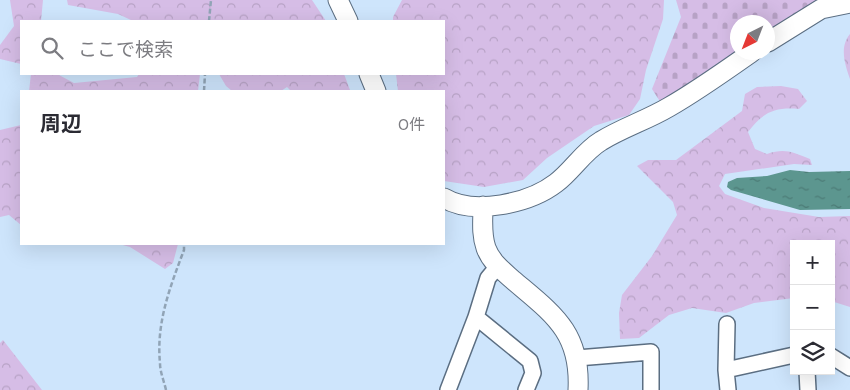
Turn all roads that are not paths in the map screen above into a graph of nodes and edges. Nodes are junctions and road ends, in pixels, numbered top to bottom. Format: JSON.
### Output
{"nodes":[{"id":1,"x":338,"y":0,"type":"edge"},
{"id":2,"x":850,"y":3,"type":"edge"},
{"id":3,"x":348,"y":20,"type":"edge"},
{"id":4,"x":775,"y":38,"type":"edge"},
{"id":5,"x":740,"y":60,"type":"edge"},
{"id":6,"x":369,"y":75,"type":"edge"},
{"id":7,"x":376,"y":90,"type":"edge"},
{"id":8,"x":445,"y":198,"type":"edge"},
{"id":9,"x":484,"y":206,"type":"junction"},
{"id":10,"x":498,"y":266,"type":"junction"},
{"id":11,"x":476,"y":317,"type":"junction"},
{"id":12,"x":727,"y":324,"type":"dead end"},
{"id":13,"x":790,"y":356,"type":"edge"},
{"id":14,"x":577,"y":358,"type":"junction"},
{"id":15,"x":835,"y":359,"type":"edge"},
{"id":16,"x":850,"y":368,"type":"edge"},
{"id":17,"x":726,"y":370,"type":"junction"},
{"id":18,"x":808,"y":375,"type":"edge"},
{"id":19,"x":448,"y":390,"type":"edge"},
{"id":20,"x":526,"y":390,"type":"edge"},
{"id":21,"x":578,"y":390,"type":"edge"},
{"id":22,"x":651,"y":390,"type":"edge"},
{"id":23,"x":728,"y":390,"type":"edge"},
{"id":24,"x":808,"y":390,"type":"edge"}],
"edges":[{"from":1,"to":3,"type":"street"},
{"from":2,"to":4,"type":"street"},
{"from":5,"to":9,"type":"street"},
{"from":6,"to":7,"type":"street"},
{"from":8,"to":9,"type":"street"},
{"from":9,"to":10,"type":"street"},
{"from":10,"to":11,"type":"street"},
{"from":10,"to":14,"type":"street"},
{"from":11,"to":19,"type":"street"},
{"from":11,"to":20,"type":"street"},
{"from":12,"to":17,"type":"street"},
{"from":13,"to":17,"type":"street"},
{"from":14,"to":21,"type":"street"},
{"from":14,"to":22,"type":"street"},
{"from":15,"to":16,"type":"street"},
{"from":17,"to":23,"type":"street"},
{"from":18,"to":24,"type":"street"}]}
